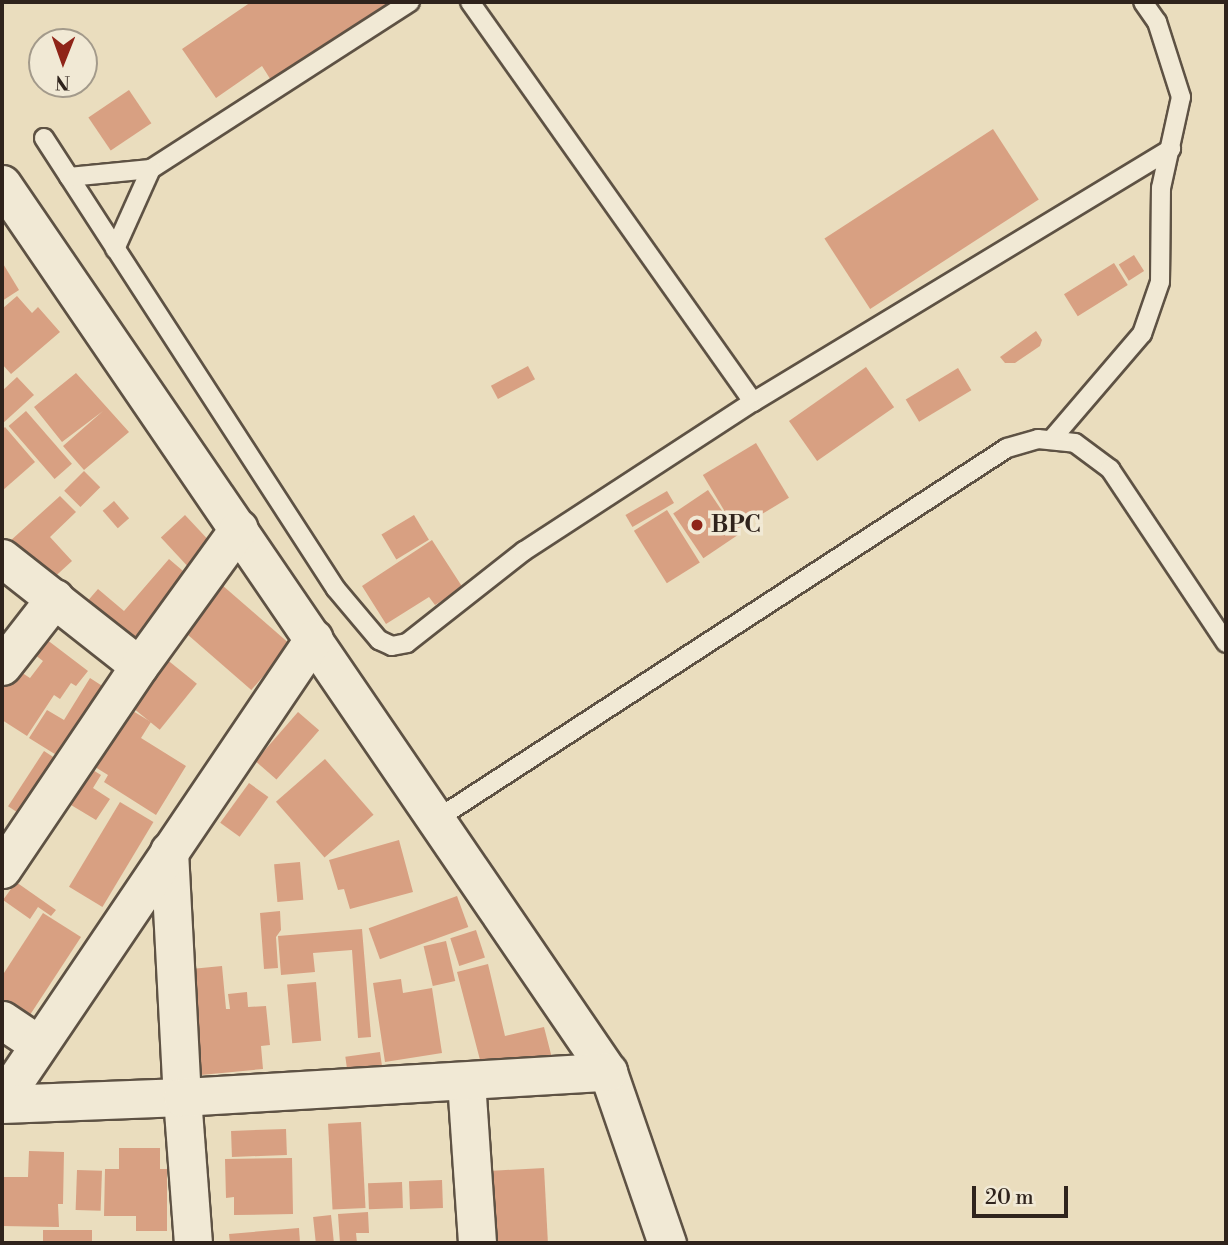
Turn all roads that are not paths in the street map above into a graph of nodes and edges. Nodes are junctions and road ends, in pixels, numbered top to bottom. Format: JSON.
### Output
{"nodes":[{"id":1,"x":410,"y":2,"type":"edge"},
{"id":2,"x":470,"y":2,"type":"edge"},
{"id":3,"x":1143,"y":2,"type":"edge"},
{"id":4,"x":44,"y":138,"type":"dead end"},
{"id":5,"x":1171,"y":149,"type":"junction"},
{"id":6,"x":151,"y":169,"type":"junction"},
{"id":7,"x":69,"y":177,"type":"junction"},
{"id":8,"x":2,"y":184,"type":"edge"},
{"id":9,"x":115,"y":248,"type":"junction"},
{"id":10,"x":753,"y":402,"type":"junction"},
{"id":11,"x":1051,"y":440,"type":"junction"},
{"id":12,"x":239,"y":528,"type":"junction"},
{"id":13,"x":2,"y":558,"type":"edge"},
{"id":14,"x":55,"y":598,"type":"junction"},
{"id":15,"x":314,"y":638,"type":"junction"},
{"id":16,"x":1226,"y":643,"type":"edge"},
{"id":17,"x":2,"y":666,"type":"edge"},
{"id":18,"x":139,"y":666,"type":"junction"},
{"id":19,"x":437,"y":819,"type":"junction"},
{"id":20,"x":169,"y":851,"type":"junction"},
{"id":21,"x":2,"y":869,"type":"edge"},
{"id":22,"x":2,"y":1020,"type":"edge"},
{"id":23,"x":38,"y":1044,"type":"junction"},
{"id":24,"x":608,"y":1072,"type":"junction"},
{"id":25,"x":466,"y":1081,"type":"junction"},
{"id":26,"x":182,"y":1097,"type":"junction"},
{"id":27,"x":2,"y":1102,"type":"edge"},
{"id":28,"x":193,"y":1243,"type":"edge"},
{"id":29,"x":477,"y":1243,"type":"edge"},
{"id":30,"x":667,"y":1243,"type":"edge"}],
"edges":[{"from":1,"to":6,"type":"lane"},
{"from":2,"to":10,"type":"lane"},
{"from":3,"to":5,"type":"lane"},
{"from":4,"to":7,"type":"lane"},
{"from":5,"to":10,"type":"lane"},
{"from":5,"to":11,"type":"lane"},
{"from":6,"to":7,"type":"lane"},
{"from":6,"to":9,"type":"lane"},
{"from":7,"to":9,"type":"lane"},
{"from":8,"to":12,"type":"street"},
{"from":9,"to":10,"type":"lane"},
{"from":11,"to":16,"type":"lane"},
{"from":11,"to":19,"type":"lane"},
{"from":12,"to":15,"type":"street"},
{"from":12,"to":18,"type":"street"},
{"from":13,"to":14,"type":"street"},
{"from":14,"to":17,"type":"street"},
{"from":14,"to":18,"type":"street"},
{"from":15,"to":19,"type":"street"},
{"from":15,"to":20,"type":"street"},
{"from":18,"to":21,"type":"street"},
{"from":19,"to":24,"type":"street"},
{"from":20,"to":23,"type":"street"},
{"from":20,"to":26,"type":"street"},
{"from":22,"to":23,"type":"street"},
{"from":23,"to":27,"type":"street"},
{"from":24,"to":25,"type":"street"},
{"from":24,"to":30,"type":"street"},
{"from":25,"to":26,"type":"street"},
{"from":25,"to":29,"type":"street"},
{"from":26,"to":27,"type":"street"},
{"from":26,"to":28,"type":"street"}]}
